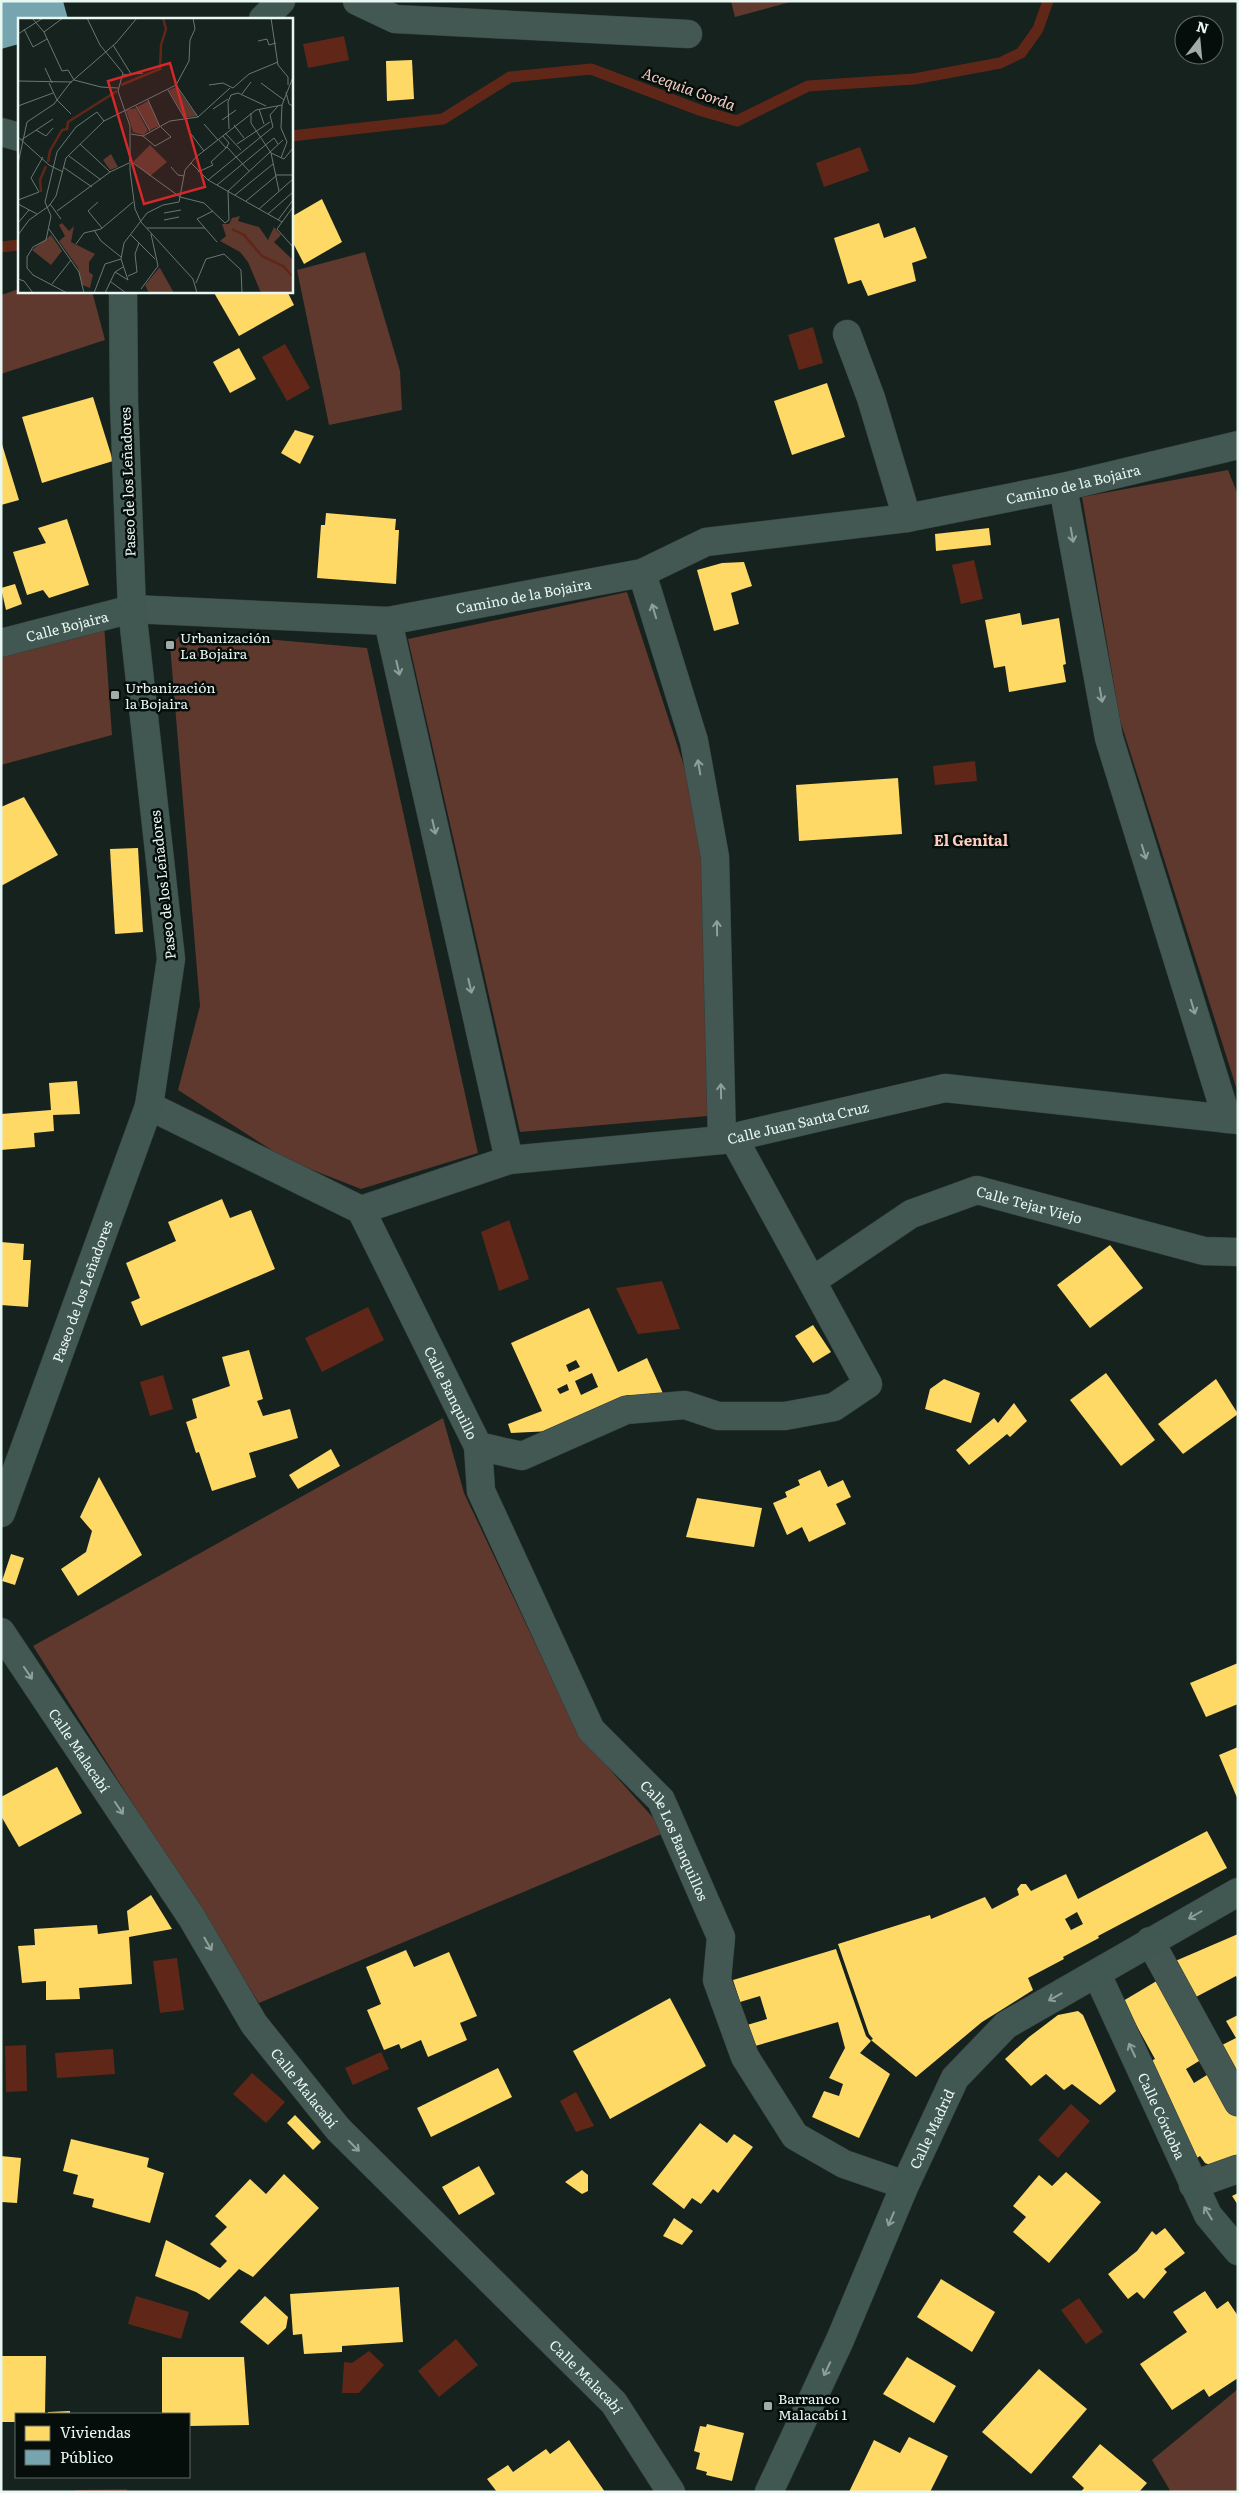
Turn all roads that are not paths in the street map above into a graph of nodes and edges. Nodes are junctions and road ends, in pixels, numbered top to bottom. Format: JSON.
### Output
{"nodes":[{"id":1,"x":281,"y":1,"type":"edge"},
{"id":2,"x":357,"y":1,"type":"edge"},
{"id":3,"x":264,"y":18,"type":"edge"},
{"id":4,"x":688,"y":34,"type":"dead end"},
{"id":5,"x":1,"y":132,"type":"edge"},
{"id":6,"x":18,"y":137,"type":"edge"},
{"id":7,"x":123,"y":292,"type":"edge"},
{"id":8,"x":847,"y":334,"type":"dead end"},
{"id":9,"x":1238,"y":445,"type":"edge"},
{"id":10,"x":1064,"y":488,"type":"junction"},
{"id":11,"x":907,"y":518,"type":"junction"},
{"id":12,"x":642,"y":573,"type":"junction"},
{"id":13,"x":132,"y":609,"type":"junction"},
{"id":14,"x":388,"y":621,"type":"junction"},
{"id":15,"x":1,"y":643,"type":"edge"},
{"id":16,"x":148,"y":1106,"type":"junction"},
{"id":17,"x":1233,"y":1119,"type":"edge"},
{"id":18,"x":727,"y":1138,"type":"junction"},
{"id":19,"x":509,"y":1160,"type":"junction"},
{"id":20,"x":361,"y":1210,"type":"junction"},
{"id":21,"x":1238,"y":1252,"type":"edge"},
{"id":22,"x":812,"y":1280,"type":"junction"},
{"id":23,"x":478,"y":1446,"type":"junction"},
{"id":24,"x":1,"y":1513,"type":"edge"},
{"id":25,"x":1,"y":1632,"type":"edge"},
{"id":26,"x":1238,"y":1892,"type":"edge"},
{"id":27,"x":1150,"y":1941,"type":"junction"},
{"id":28,"x":1096,"y":1974,"type":"junction"},
{"id":29,"x":1238,"y":2102,"type":"edge"},
{"id":30,"x":1238,"y":2169,"type":"edge"},
{"id":31,"x":905,"y":2185,"type":"junction"},
{"id":32,"x":1194,"y":2185,"type":"junction"},
{"id":33,"x":1238,"y":2252,"type":"edge"},
{"id":34,"x":670,"y":2492,"type":"edge"},
{"id":35,"x":769,"y":2492,"type":"edge"}],
"edges":[{"from":1,"to":3,"type":"street"},
{"from":2,"to":4,"type":"street"},
{"from":5,"to":6,"type":"street"},
{"from":7,"to":13,"type":"street","name":"Paseo de los Leñadores"},
{"from":8,"to":11,"type":"street"},
{"from":9,"to":10,"type":"street","name":"Camino de la Bojaira"},
{"from":10,"to":11,"type":"street","name":"Camino de la Bojaira"},
{"from":10,"to":17,"type":"street","one_way":true},
{"from":11,"to":12,"type":"street","name":"Camino de la Bojaira"},
{"from":12,"to":14,"type":"street","name":"Camino de la Bojaira"},
{"from":18,"to":12,"type":"street","one_way":true},
{"from":13,"to":14,"type":"street","name":"Camino de la Bojaira"},
{"from":13,"to":15,"type":"street","name":"Calle Bojaira"},
{"from":13,"to":16,"type":"street","name":"Paseo de los Leñadores"},
{"from":14,"to":19,"type":"street","one_way":true},
{"from":16,"to":20,"type":"street"},
{"from":16,"to":24,"type":"street","name":"Paseo de los Leñadores"},
{"from":17,"to":18,"type":"street","name":"Calle Juan Santa Cruz"},
{"from":18,"to":19,"type":"street","name":"Calle Juan Santa Cruz"},
{"from":18,"to":22,"type":"street"},
{"from":19,"to":20,"type":"street","name":"Calle Juan Santa Cruz"},
{"from":20,"to":23,"type":"street","name":"Calle Banquillo"},
{"from":21,"to":22,"type":"street","name":"Calle Tejar Viejo"},
{"from":22,"to":23,"type":"street","name":"Calle Banquillo"},
{"from":23,"to":31,"type":"street","name":"Calle Los Banquillos"},
{"from":25,"to":34,"type":"street","name":"Calle Malacabí","one_way":true},
{"from":26,"to":27,"type":"street","name":"Calle Madrid","one_way":true},
{"from":27,"to":28,"type":"street","name":"Calle Madrid"},
{"from":27,"to":29,"type":"street"},
{"from":28,"to":31,"type":"street","name":"Calle Madrid","one_way":true},
{"from":32,"to":28,"type":"street","name":"Calle Córdoba","one_way":true},
{"from":30,"to":32,"type":"street"},
{"from":31,"to":35,"type":"street","name":"Calle Madrid","one_way":true},
{"from":33,"to":32,"type":"street","name":"Calle Córdoba","one_way":true}]}
